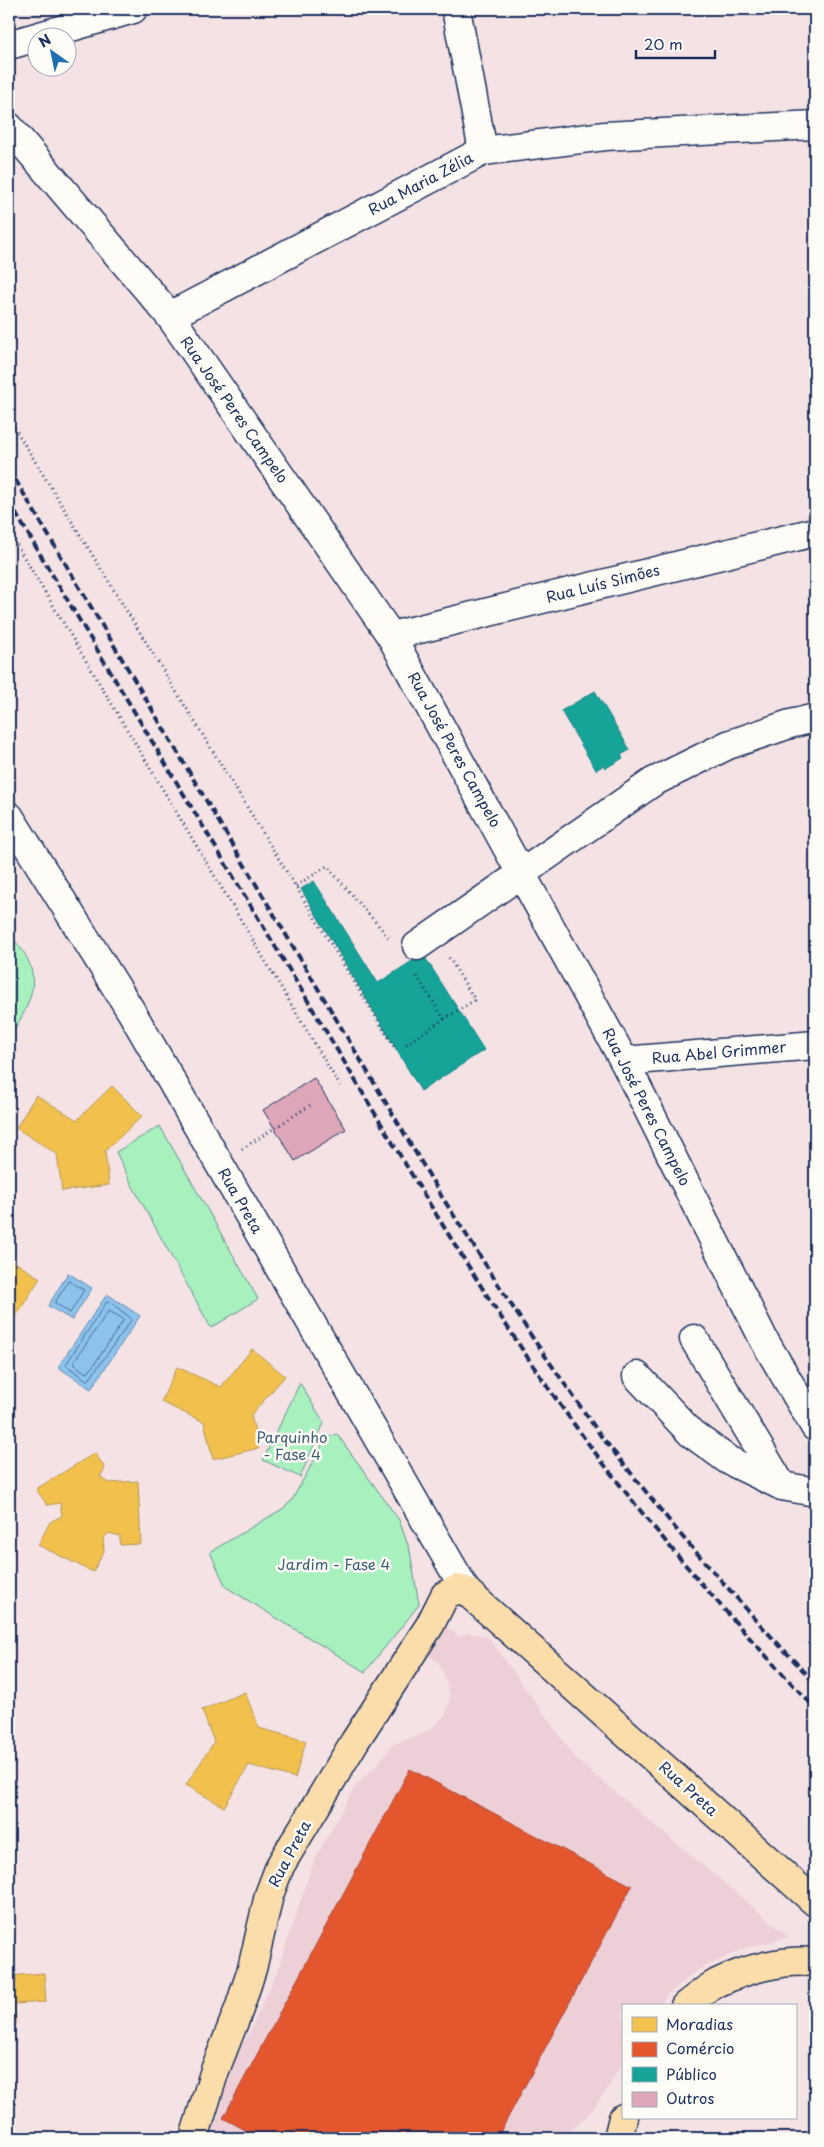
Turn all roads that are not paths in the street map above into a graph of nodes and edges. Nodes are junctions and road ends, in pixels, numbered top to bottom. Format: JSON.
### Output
{"nodes":[{"id":1,"x":133,"y":9,"type":"edge"},
{"id":2,"x":456,"y":9,"type":"edge"},
{"id":3,"x":9,"y":45,"type":"edge"},
{"id":4,"x":815,"y":125,"type":"edge"},
{"id":5,"x":9,"y":127,"type":"edge"},
{"id":6,"x":483,"y":151,"type":"junction"},
{"id":7,"x":170,"y":316,"type":"junction"},
{"id":8,"x":815,"y":532,"type":"edge"},
{"id":9,"x":391,"y":636,"type":"junction"},
{"id":10,"x":815,"y":718,"type":"edge"},
{"id":11,"x":9,"y":816,"type":"edge"},
{"id":12,"x":523,"y":874,"type":"junction"},
{"id":13,"x":419,"y":945,"type":"road end"},
{"id":14,"x":815,"y":1045,"type":"edge"},
{"id":15,"x":624,"y":1061,"type":"junction"},
{"id":16,"x":694,"y":1339,"type":"dead end"},
{"id":17,"x":637,"y":1376,"type":"dead end"},
{"id":18,"x":815,"y":1427,"type":"edge"},
{"id":19,"x":782,"y":1486,"type":"junction"},
{"id":20,"x":815,"y":1492,"type":"edge"},
{"id":21,"x":456,"y":1593,"type":"junction"},
{"id":22,"x":815,"y":1902,"type":"edge"},
{"id":23,"x":815,"y":1962,"type":"edge"},
{"id":24,"x":688,"y":2004,"type":"edge"},
{"id":25,"x":622,"y":2120,"type":"edge"},
{"id":26,"x":194,"y":2138,"type":"edge"},
{"id":27,"x":618,"y":2138,"type":"edge"}],
"edges":[{"from":1,"to":3,"type":"street"},
{"from":2,"to":6,"type":"street"},
{"from":4,"to":6,"type":"street","name":"Rua Maria Zélia"},
{"from":5,"to":7,"type":"street","name":"Rua José Peres Campelo"},
{"from":6,"to":7,"type":"street","name":"Rua Maria Zélia"},
{"from":7,"to":9,"type":"street","name":"Rua José Peres Campelo"},
{"from":8,"to":9,"type":"street","name":"Rua Luís Simões"},
{"from":9,"to":12,"type":"street","name":"Rua José Peres Campelo"},
{"from":10,"to":12,"type":"street"},
{"from":11,"to":21,"type":"street","name":"Rua Preta"},
{"from":12,"to":13,"type":"street"},
{"from":12,"to":15,"type":"street","name":"Rua José Peres Campelo"},
{"from":14,"to":15,"type":"street","name":"Rua Abel Grimmer"},
{"from":15,"to":18,"type":"street","name":"Rua José Peres Campelo"},
{"from":16,"to":19,"type":"street"},
{"from":17,"to":19,"type":"street"},
{"from":19,"to":20,"type":"street"},
{"from":21,"to":22,"type":"main road","name":"Rua Preta"},
{"from":21,"to":26,"type":"main road","name":"Rua Preta"},
{"from":23,"to":24,"type":"main road"},
{"from":25,"to":27,"type":"main road"}]}
